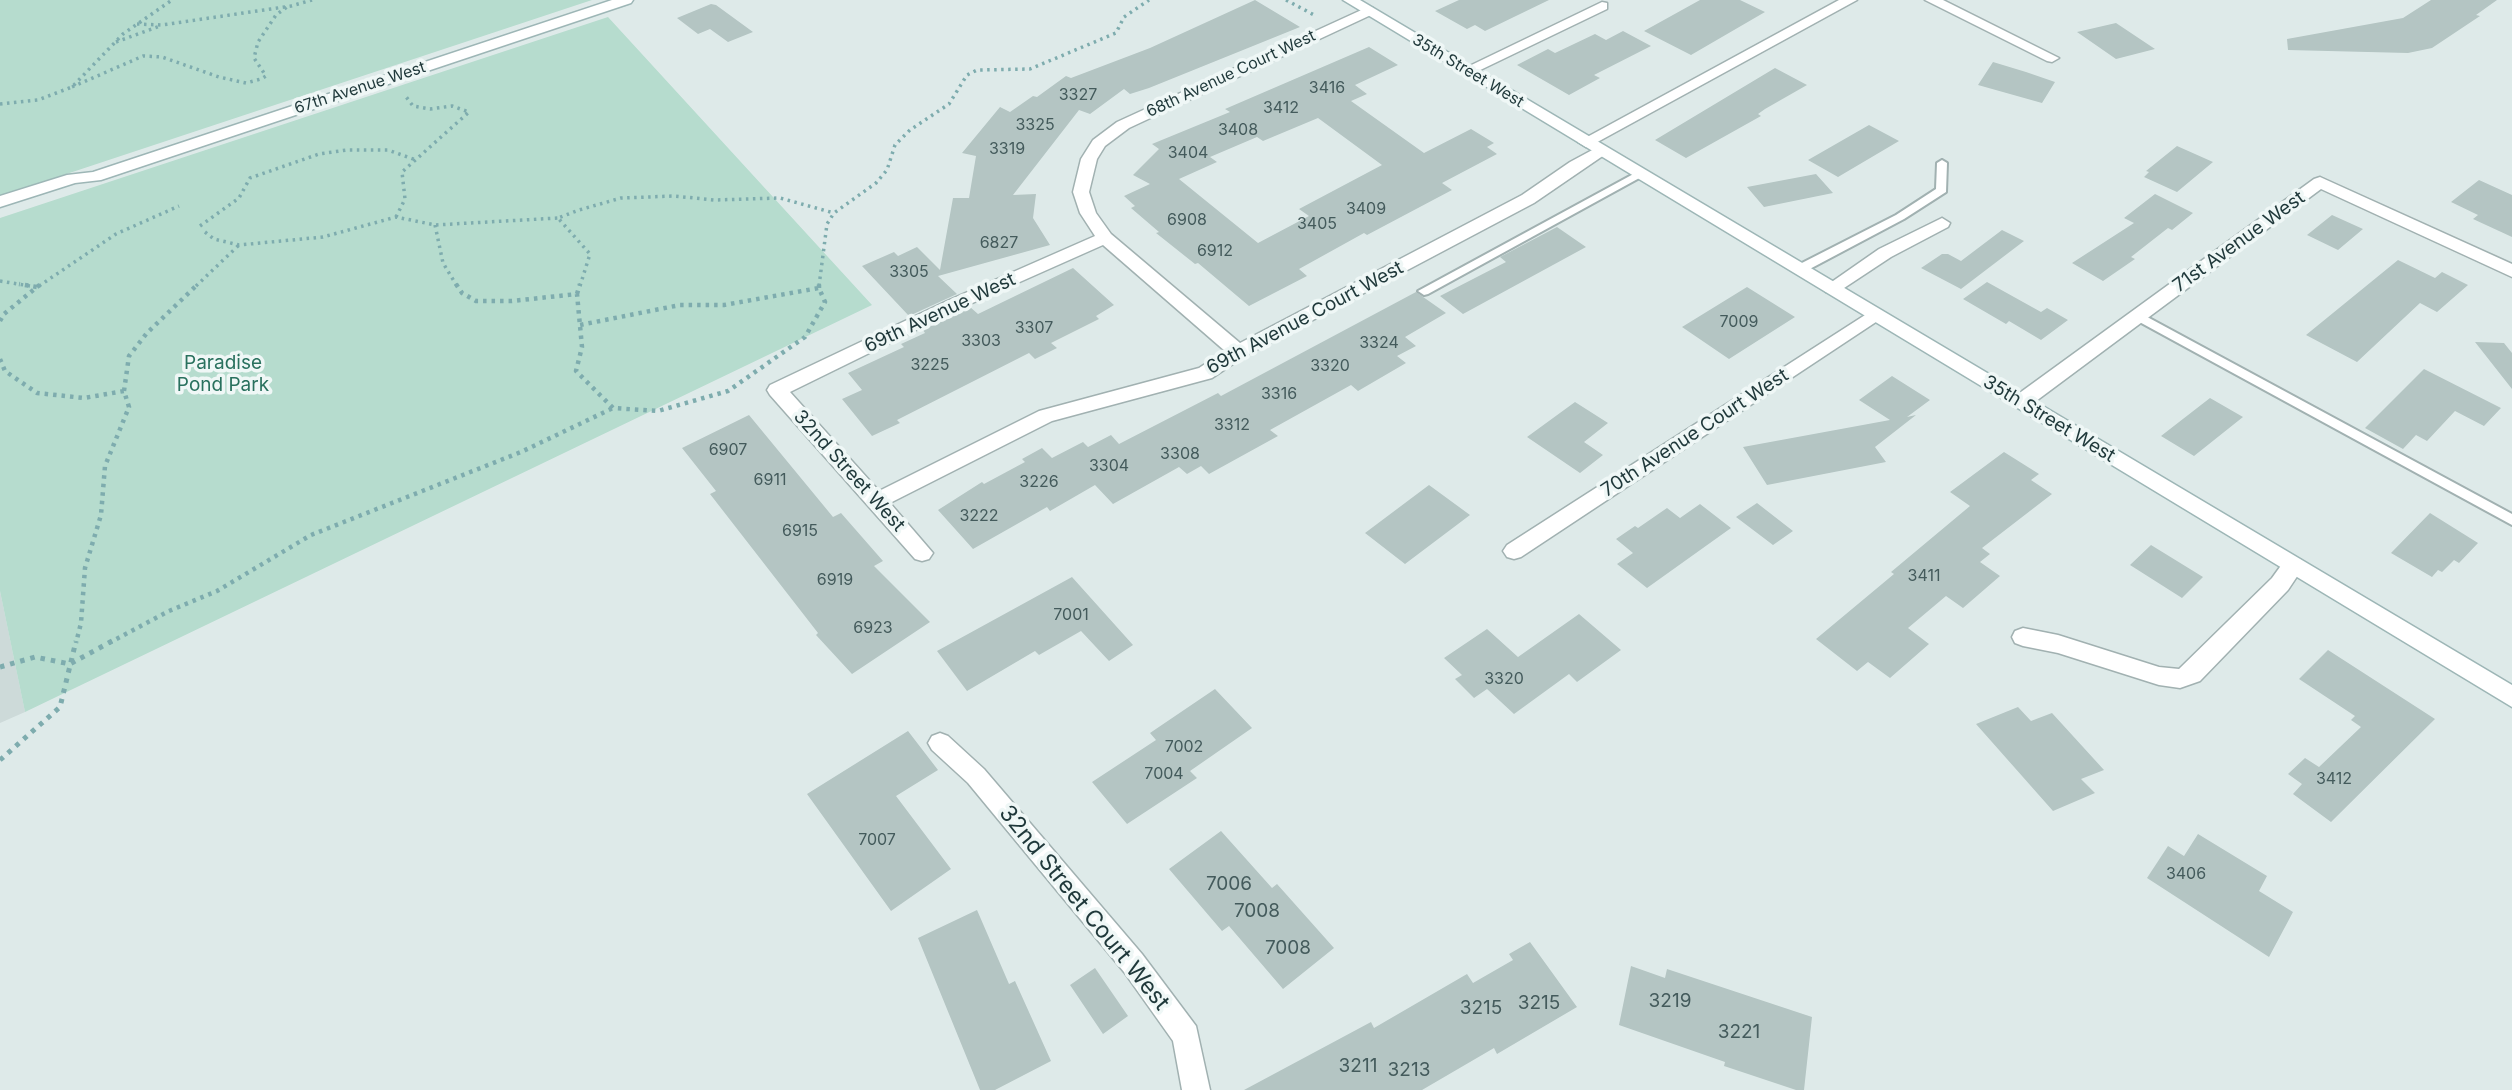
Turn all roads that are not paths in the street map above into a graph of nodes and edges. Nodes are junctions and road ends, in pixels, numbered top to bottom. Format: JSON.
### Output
{"nodes":[{"id":1,"x":626,"y":0,"type":"edge"},
{"id":2,"x":1350,"y":0,"type":"edge"},
{"id":3,"x":1850,"y":0,"type":"edge"},
{"id":4,"x":1932,"y":0,"type":"edge"},
{"id":5,"x":1602,"y":6,"type":"dead end"},
{"id":6,"x":1368,"y":11,"type":"junction"},
{"id":7,"x":2052,"y":58,"type":"dead end"},
{"id":8,"x":1467,"y":71,"type":"junction"},
{"id":9,"x":1594,"y":147,"type":"junction"},
{"id":10,"x":1942,"y":163,"type":"dead end"},
{"id":11,"x":1639,"y":174,"type":"junction"},
{"id":12,"x":94,"y":177,"type":"junction"},
{"id":13,"x":0,"y":202,"type":"edge"},
{"id":14,"x":0,"y":216,"type":"edge"},
{"id":15,"x":1942,"y":223,"type":"dead end"},
{"id":16,"x":1105,"y":238,"type":"junction"},
{"id":17,"x":1800,"y":269,"type":"junction"},
{"id":18,"x":2512,"y":271,"type":"edge"},
{"id":19,"x":1832,"y":288,"type":"junction"},
{"id":20,"x":1424,"y":291,"type":"dead end"},
{"id":21,"x":1876,"y":314,"type":"junction"},
{"id":22,"x":2138,"y":316,"type":"junction"},
{"id":23,"x":1238,"y":352,"type":"junction"},
{"id":24,"x":777,"y":390,"type":"joint"},
{"id":25,"x":2021,"y":402,"type":"junction"},
{"id":26,"x":877,"y":501,"type":"junction"},
{"id":27,"x":2512,"y":520,"type":"edge"},
{"id":28,"x":1514,"y":551,"type":"dead end"},
{"id":29,"x":922,"y":553,"type":"dead end"},
{"id":30,"x":2293,"y":566,"type":"junction"},
{"id":31,"x":2023,"y":638,"type":"dead end"},
{"id":32,"x":2512,"y":697,"type":"edge"},
{"id":33,"x":940,"y":743,"type":"dead end"},
{"id":34,"x":1196,"y":1090,"type":"edge"}],
"edges":[{"from":1,"to":12,"type":"street","name":"67th Avenue West"},
{"from":2,"to":6,"type":"street","name":"35th Street West"},
{"from":3,"to":9,"type":"street"},
{"from":4,"to":7,"type":"street"},
{"from":5,"to":8,"type":"street"},
{"from":6,"to":8,"type":"street","name":"35th Street West"},
{"from":6,"to":16,"type":"street","name":"68th Avenue Court West"},
{"from":8,"to":9,"type":"street","name":"35th Street West"},
{"from":9,"to":11,"type":"street","name":"35th Street West"},
{"from":9,"to":23,"type":"street","name":"69th Avenue Court West"},
{"from":10,"to":17,"type":"lane"},
{"from":11,"to":17,"type":"street","name":"35th Street West"},
{"from":11,"to":20,"type":"lane"},
{"from":12,"to":13,"type":"street","name":"67th Avenue West"},
{"from":12,"to":14,"type":"street","name":"67th Avenue West"},
{"from":15,"to":19,"type":"street"},
{"from":16,"to":23,"type":"street"},
{"from":16,"to":24,"type":"street","name":"69th Avenue West"},
{"from":17,"to":19,"type":"street","name":"35th Street West"},
{"from":18,"to":22,"type":"street","name":"71st Avenue West"},
{"from":19,"to":21,"type":"street","name":"35th Street West"},
{"from":21,"to":25,"type":"street","name":"35th Street West"},
{"from":21,"to":28,"type":"street","name":"70th Avenue Court West"},
{"from":22,"to":25,"type":"street","name":"71st Avenue West"},
{"from":22,"to":27,"type":"lane"},
{"from":23,"to":26,"type":"street","name":"69th Avenue Court West"},
{"from":24,"to":26,"type":"street","name":"32nd Street West"},
{"from":25,"to":30,"type":"street","name":"35th Street West"},
{"from":26,"to":29,"type":"street","name":"32nd Street West"},
{"from":30,"to":31,"type":"street"},
{"from":30,"to":32,"type":"street","name":"35th Street West"},
{"from":33,"to":34,"type":"street","name":"32nd Street Court West"}]}
